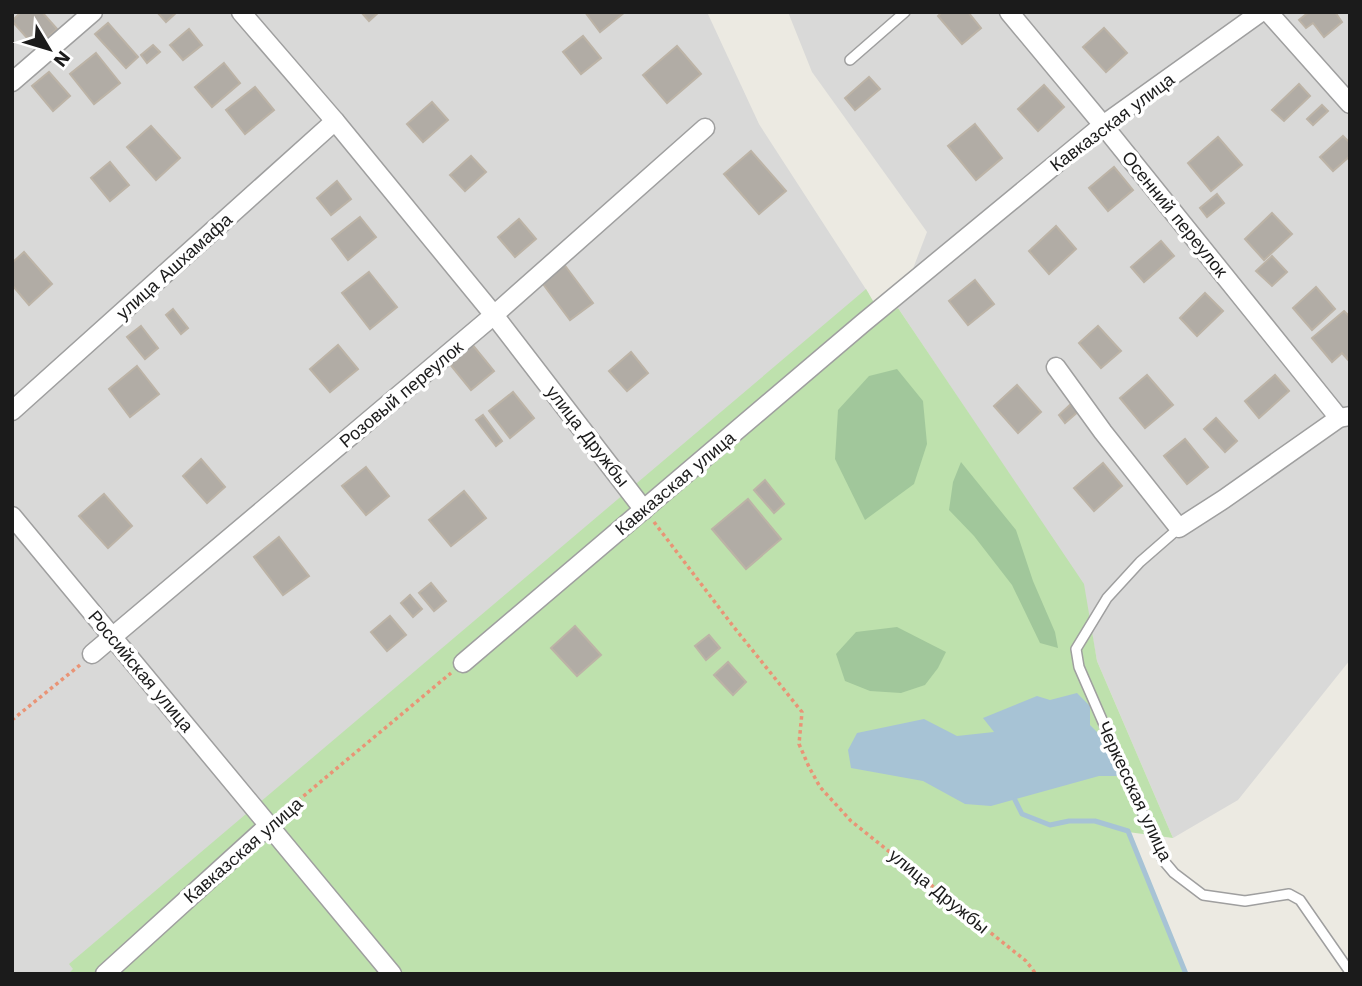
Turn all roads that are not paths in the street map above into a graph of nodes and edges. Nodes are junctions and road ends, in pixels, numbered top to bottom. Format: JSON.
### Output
{"nodes":[{"id":1,"x":93,"y":12,"type":"edge"},
{"id":2,"x":241,"y":12,"type":"edge"},
{"id":3,"x":905,"y":12,"type":"edge"},
{"id":4,"x":1009,"y":12,"type":"edge"},
{"id":5,"x":1261,"y":12,"type":"edge"},
{"id":6,"x":1280,"y":16,"type":"edge"},
{"id":7,"x":850,"y":60,"type":"dead end"},
{"id":8,"x":12,"y":82,"type":"edge"},
{"id":9,"x":1350,"y":104,"type":"edge"},
{"id":10,"x":335,"y":121,"type":"junction"},
{"id":11,"x":1103,"y":125,"type":"junction"},
{"id":12,"x":705,"y":128,"type":"dead end"},
{"id":13,"x":494,"y":315,"type":"junction"},
{"id":14,"x":1056,"y":367,"type":"dead end"},
{"id":15,"x":12,"y":411,"type":"edge"},
{"id":16,"x":1345,"y":417,"type":"edge"},
{"id":17,"x":644,"y":510,"type":"junction"},
{"id":18,"x":12,"y":516,"type":"edge"},
{"id":19,"x":1179,"y":528,"type":"junction"},
{"id":20,"x":113,"y":637,"type":"junction"},
{"id":21,"x":92,"y":654,"type":"road end"},
{"id":22,"x":463,"y":663,"type":"road end"},
{"id":23,"x":269,"y":825,"type":"junction"},
{"id":24,"x":1350,"y":972,"type":"edge"},
{"id":25,"x":105,"y":974,"type":"edge"},
{"id":26,"x":392,"y":974,"type":"edge"}],
"edges":[{"from":1,"to":8,"type":"street"},
{"from":2,"to":10,"type":"street","name":"улица Дружбы"},
{"from":3,"to":7,"type":"lane"},
{"from":4,"to":11,"type":"street","name":"Осенний переулок"},
{"from":5,"to":11,"type":"street","name":"Кавказcкая улица"},
{"from":6,"to":9,"type":"street"},
{"from":10,"to":13,"type":"street","name":"улица Дружбы"},
{"from":10,"to":15,"type":"street","name":"улица Ашхамафа"},
{"from":11,"to":16,"type":"street","name":"Осенний переулок"},
{"from":11,"to":17,"type":"street","name":"Кавказcкая улица"},
{"from":12,"to":13,"type":"street","name":"Розовый переулок"},
{"from":13,"to":17,"type":"street","name":"улица Дружбы"},
{"from":13,"to":20,"type":"street","name":"Розовый переулок"},
{"from":14,"to":19,"type":"street"},
{"from":16,"to":19,"type":"street"},
{"from":17,"to":22,"type":"street","name":"Кавказcкая улица"},
{"from":18,"to":20,"type":"street","name":"Российская улица"},
{"from":19,"to":24,"type":"lane","name":"Черкесская улица"},
{"from":20,"to":21,"type":"street","name":"Розовый переулок"},
{"from":20,"to":23,"type":"street","name":"Российская улица"},
{"from":23,"to":25,"type":"street","name":"Кавказcкая улица"},
{"from":23,"to":26,"type":"street","name":"Российская улица"}]}
